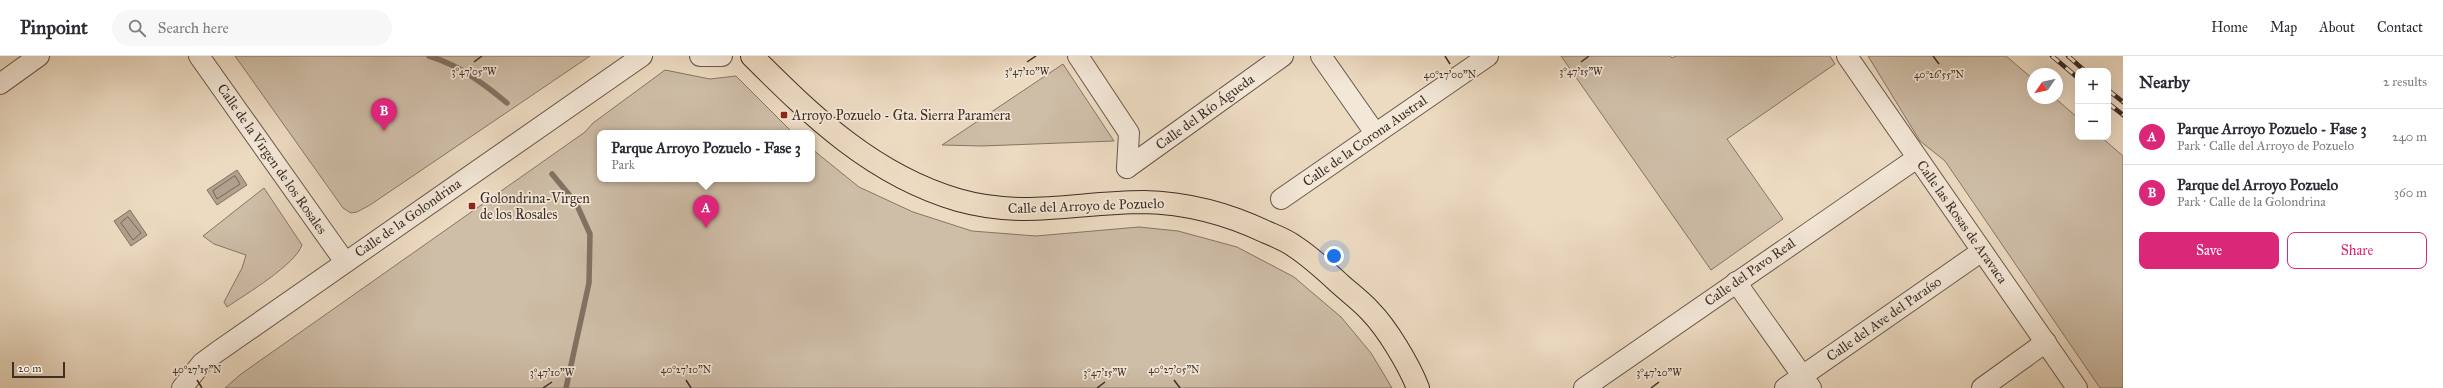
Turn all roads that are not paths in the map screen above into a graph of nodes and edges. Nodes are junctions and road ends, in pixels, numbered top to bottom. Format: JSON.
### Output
{"nodes":[{"id":1,"x":39,"y":56,"type":"edge"},
{"id":2,"x":199,"y":56,"type":"edge"},
{"id":3,"x":642,"y":56,"type":"edge"},
{"id":4,"x":700,"y":56,"type":"edge"},
{"id":5,"x":722,"y":56,"type":"edge"},
{"id":6,"x":752,"y":56,"type":"edge"},
{"id":7,"x":1282,"y":56,"type":"edge"},
{"id":8,"x":1321,"y":56,"type":"edge"},
{"id":9,"x":1488,"y":56,"type":"edge"},
{"id":10,"x":1846,"y":56,"type":"edge"},
{"id":11,"x":1080,"y":57,"type":"edge"},
{"id":12,"x":0,"y":84,"type":"edge"},
{"id":13,"x":1375,"y":133,"type":"junction"},
{"id":14,"x":1917,"y":158,"type":"junction"},
{"id":15,"x":1281,"y":199,"type":"dead end"},
{"id":16,"x":1982,"y":251,"type":"junction"},
{"id":17,"x":345,"y":262,"type":"junction"},
{"id":18,"x":1736,"y":282,"type":"junction"},
{"id":19,"x":2046,"y":342,"type":"junction"},
{"id":20,"x":1807,"y":382,"type":"edge"},
{"id":21,"x":182,"y":388,"type":"edge"},
{"id":22,"x":1418,"y":388,"type":"edge"},
{"id":23,"x":1584,"y":388,"type":"edge"},
{"id":24,"x":1785,"y":388,"type":"edge"},
{"id":25,"x":1982,"y":388,"type":"edge"},
{"id":26,"x":2077,"y":388,"type":"edge"}],
"edges":[{"from":1,"to":12,"type":"street"},
{"from":2,"to":17,"type":"street","name":"Calle de la Virgen de los Rosales"},
{"from":3,"to":17,"type":"street","name":"Calle de la Golondrina"},
{"from":4,"to":5,"type":"street"},
{"from":6,"to":22,"type":"main road","name":"Calle del Arroyo de Pozuelo"},
{"from":7,"to":11,"type":"street","name":"Calle del Río Águeda"},
{"from":8,"to":13,"type":"street"},
{"from":9,"to":13,"type":"street","name":"Calle de la Corona Austral"},
{"from":10,"to":14,"type":"street","name":"Calle las Rosas de Aravaca"},
{"from":13,"to":15,"type":"street","name":"Calle de la Corona Austral"},
{"from":14,"to":16,"type":"street","name":"Calle las Rosas de Aravaca"},
{"from":14,"to":18,"type":"street","name":"Calle del Pavo Real"},
{"from":16,"to":19,"type":"street","name":"Calle las Rosas de Aravaca"},
{"from":16,"to":20,"type":"street","name":"Calle del Ave del Paraíso"},
{"from":17,"to":21,"type":"street","name":"Calle de la Golondrina"},
{"from":18,"to":20,"type":"street"},
{"from":18,"to":23,"type":"street","name":"Calle del Pavo Real"},
{"from":19,"to":25,"type":"street"},
{"from":19,"to":26,"type":"street","name":"Calle las Rosas de Aravaca"},
{"from":20,"to":24,"type":"street","name":"Calle del Ave del Paraíso"}]}
